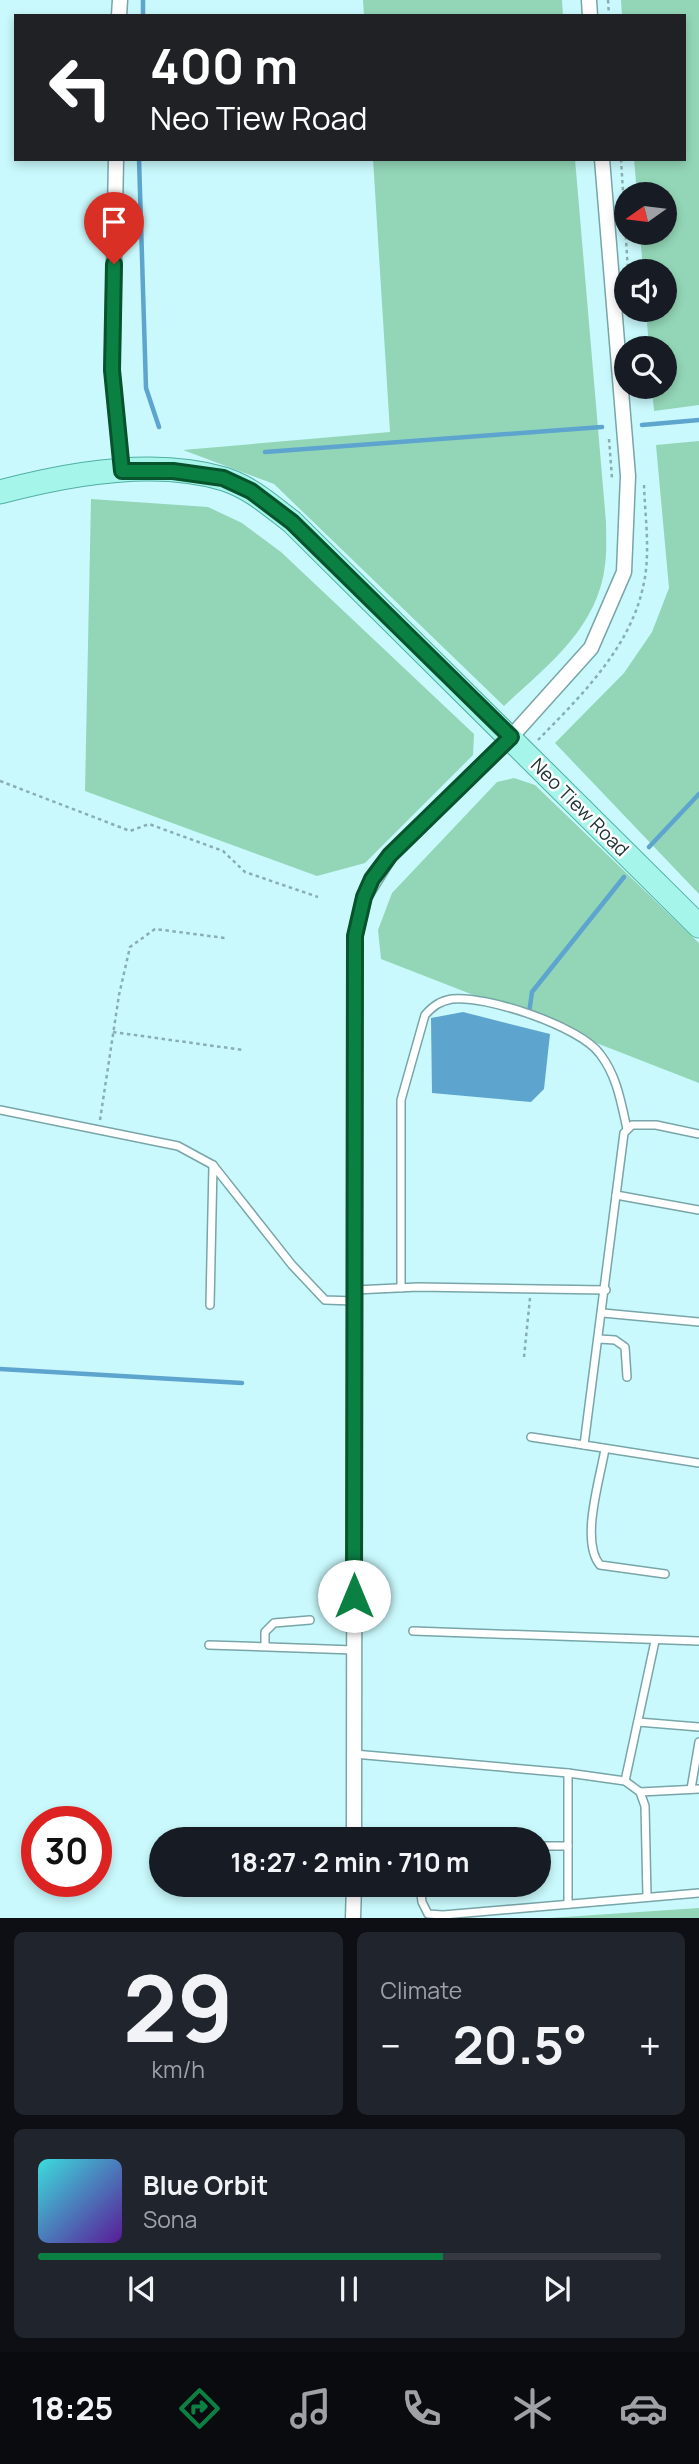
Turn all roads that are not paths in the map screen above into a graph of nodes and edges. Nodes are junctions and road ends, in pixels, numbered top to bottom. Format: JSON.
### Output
{"nodes":[{"id":1,"x":116,"y":161,"type":"edge"},
{"id":2,"x":601,"y":161,"type":"edge"},
{"id":3,"x":122,"y":471,"type":"junction"},
{"id":4,"x":0,"y":492,"type":"edge"},
{"id":5,"x":511,"y":737,"type":"junction"},
{"id":6,"x":699,"y":926,"type":"edge"},
{"id":7,"x":0,"y":1110,"type":"edge"},
{"id":8,"x":627,"y":1129,"type":"junction"},
{"id":9,"x":699,"y":1134,"type":"edge"},
{"id":10,"x":213,"y":1165,"type":"junction"},
{"id":11,"x":616,"y":1195,"type":"junction"},
{"id":12,"x":699,"y":1210,"type":"edge"},
{"id":13,"x":401,"y":1288,"type":"junction"},
{"id":14,"x":606,"y":1290,"type":"junction"},
{"id":15,"x":355,"y":1296,"type":"junction"},
{"id":16,"x":210,"y":1306,"type":"dead end"},
{"id":17,"x":603,"y":1313,"type":"junction"},
{"id":18,"x":699,"y":1322,"type":"edge"},
{"id":19,"x":599,"y":1339,"type":"junction"},
{"id":20,"x":628,"y":1377,"type":"dead end"},
{"id":21,"x":531,"y":1437,"type":"dead end"},
{"id":22,"x":584,"y":1445,"type":"junction"},
{"id":23,"x":605,"y":1449,"type":"junction"},
{"id":24,"x":699,"y":1463,"type":"edge"},
{"id":25,"x":665,"y":1574,"type":"dead end"},
{"id":26,"x":310,"y":1619,"type":"dead end"},
{"id":27,"x":413,"y":1632,"type":"dead end"},
{"id":28,"x":655,"y":1641,"type":"junction"},
{"id":29,"x":699,"y":1641,"type":"edge"},
{"id":30,"x":209,"y":1645,"type":"dead end"},
{"id":31,"x":265,"y":1645,"type":"junction"},
{"id":32,"x":354,"y":1650,"type":"junction"},
{"id":33,"x":638,"y":1722,"type":"junction"},
{"id":34,"x":699,"y":1727,"type":"edge"},
{"id":35,"x":699,"y":1742,"type":"edge"},
{"id":36,"x":354,"y":1754,"type":"junction"},
{"id":37,"x":568,"y":1773,"type":"junction"},
{"id":38,"x":625,"y":1781,"type":"junction"},
{"id":39,"x":695,"y":1789,"type":"edge"},
{"id":40,"x":640,"y":1792,"type":"junction"},
{"id":41,"x":354,"y":1827,"type":"edge"},
{"id":42,"x":551,"y":1846,"type":"edge"},
{"id":43,"x":568,"y":1846,"type":"junction"},
{"id":44,"x":699,"y":1893,"type":"edge"},
{"id":45,"x":354,"y":1897,"type":"edge"},
{"id":46,"x":421,"y":1897,"type":"edge"},
{"id":47,"x":647,"y":1897,"type":"junction"},
{"id":48,"x":568,"y":1904,"type":"junction"},
{"id":49,"x":354,"y":1918,"type":"edge"}],
"edges":[{"from":1,"to":3,"type":"street"},
{"from":2,"to":5,"type":"street"},
{"from":3,"to":4,"type":"main road","name":"Neo Tiew Road"},
{"from":3,"to":5,"type":"main road","name":"Neo Tiew Road"},
{"from":5,"to":6,"type":"main road","name":"Neo Tiew Road"},
{"from":5,"to":15,"type":"street"},
{"from":7,"to":10,"type":"lane"},
{"from":8,"to":9,"type":"lane"},
{"from":8,"to":11,"type":"lane"},
{"from":8,"to":13,"type":"lane"},
{"from":10,"to":15,"type":"lane"},
{"from":10,"to":16,"type":"lane"},
{"from":11,"to":12,"type":"lane"},
{"from":11,"to":14,"type":"lane"},
{"from":13,"to":14,"type":"lane"},
{"from":13,"to":15,"type":"lane"},
{"from":14,"to":17,"type":"lane"},
{"from":15,"to":32,"type":"street"},
{"from":17,"to":18,"type":"lane"},
{"from":17,"to":19,"type":"lane"},
{"from":19,"to":20,"type":"lane"},
{"from":19,"to":22,"type":"lane"},
{"from":21,"to":22,"type":"lane"},
{"from":22,"to":23,"type":"lane"},
{"from":23,"to":24,"type":"lane"},
{"from":23,"to":25,"type":"lane"},
{"from":26,"to":31,"type":"lane"},
{"from":27,"to":28,"type":"lane"},
{"from":28,"to":29,"type":"lane"},
{"from":28,"to":33,"type":"lane"},
{"from":30,"to":31,"type":"lane"},
{"from":31,"to":32,"type":"lane"},
{"from":32,"to":36,"type":"street"},
{"from":33,"to":34,"type":"lane"},
{"from":33,"to":38,"type":"lane"},
{"from":35,"to":39,"type":"lane"},
{"from":36,"to":37,"type":"lane"},
{"from":36,"to":41,"type":"street"},
{"from":37,"to":38,"type":"lane"},
{"from":37,"to":43,"type":"lane"},
{"from":38,"to":40,"type":"lane"},
{"from":39,"to":40,"type":"lane"},
{"from":40,"to":47,"type":"lane"},
{"from":42,"to":43,"type":"lane"},
{"from":43,"to":48,"type":"lane"},
{"from":44,"to":47,"type":"lane"},
{"from":45,"to":49,"type":"street"},
{"from":46,"to":48,"type":"lane"},
{"from":47,"to":48,"type":"lane"}]}
